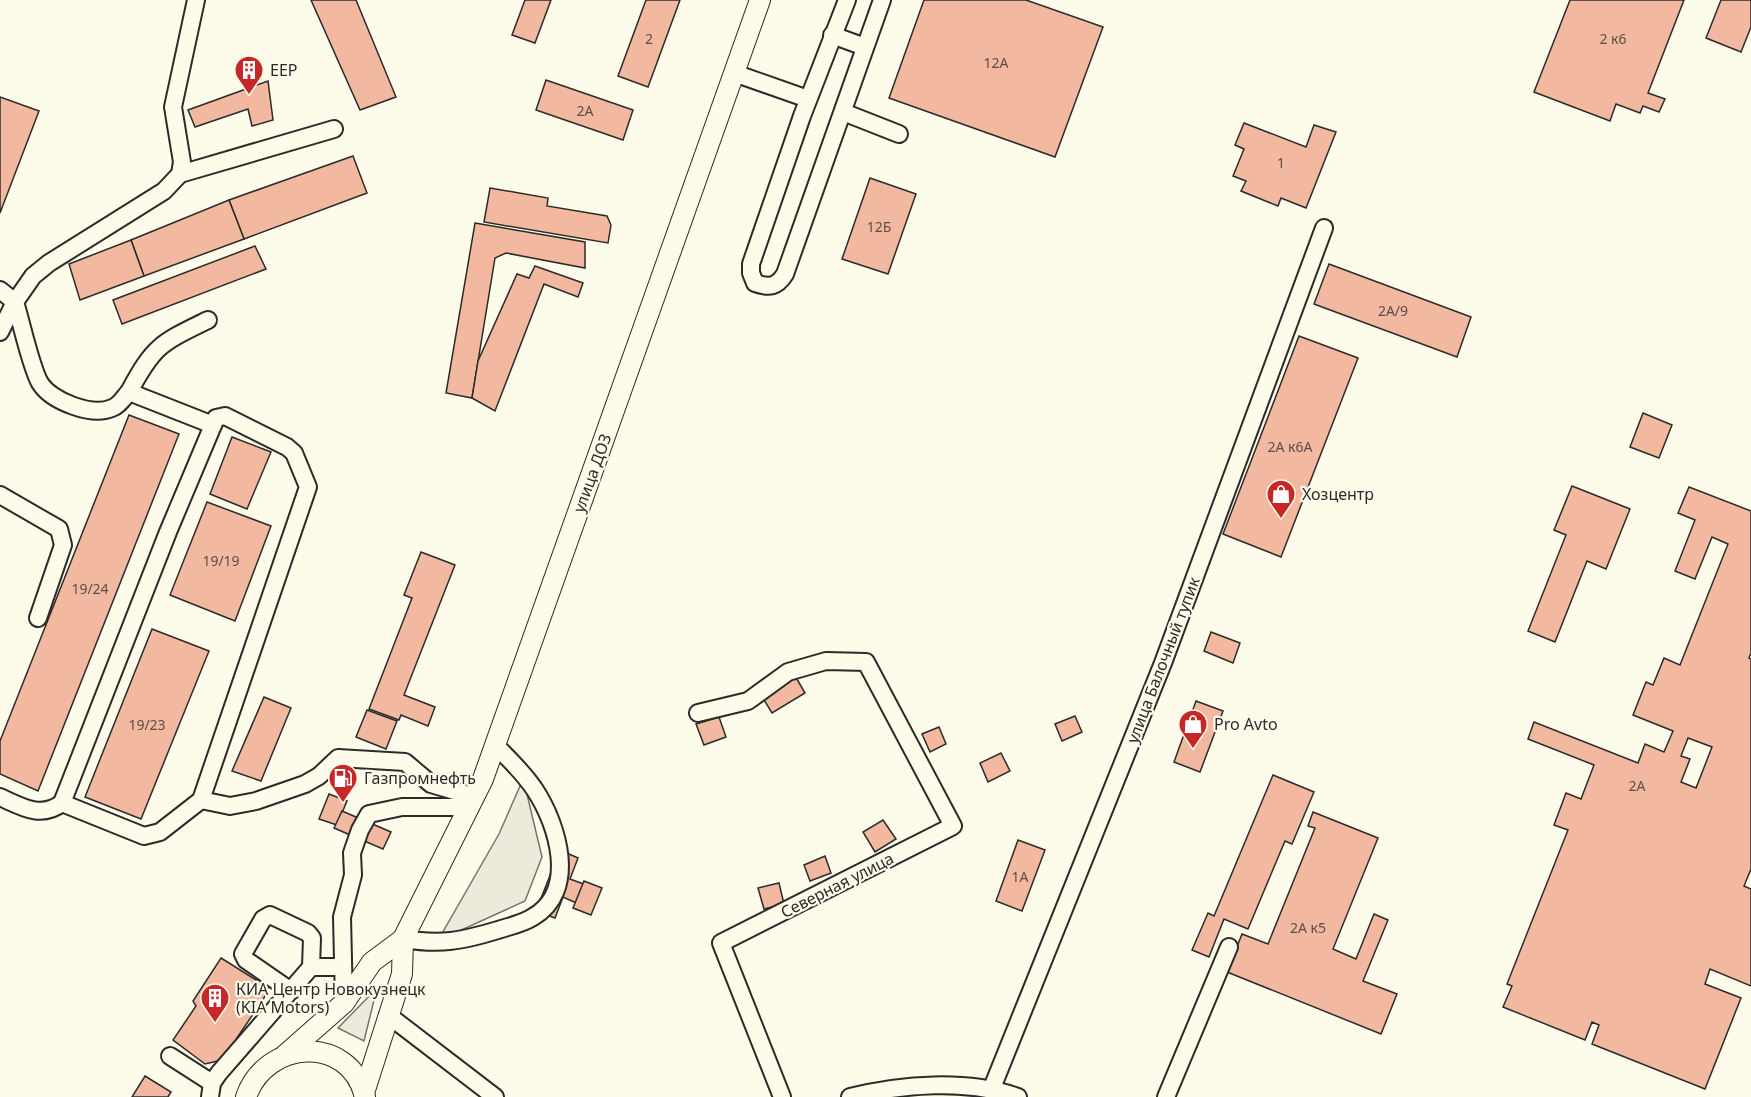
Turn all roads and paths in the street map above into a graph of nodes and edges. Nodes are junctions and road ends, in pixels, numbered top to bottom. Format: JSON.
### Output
{"nodes":[{"id":1,"x":196,"y":0,"type":"edge"},
{"id":2,"x":760,"y":0,"type":"edge"},
{"id":3,"x":847,"y":0,"type":"edge"},
{"id":4,"x":882,"y":0,"type":"edge"},
{"id":5,"x":832,"y":35,"type":"junction"},
{"id":6,"x":865,"y":47,"type":"junction"},
{"id":7,"x":734,"y":73,"type":"junction"},
{"id":8,"x":808,"y":99,"type":"junction"},
{"id":9,"x":843,"y":112,"type":"junction"},
{"id":10,"x":334,"y":129,"type":"dead end"},
{"id":11,"x":899,"y":134,"type":"dead end"},
{"id":12,"x":180,"y":174,"type":"junction"},
{"id":13,"x":1324,"y":228,"type":"dead end"},
{"id":14,"x":0,"y":290,"type":"edge"},
{"id":15,"x":15,"y":302,"type":"junction"},
{"id":16,"x":208,"y":320,"type":"dead end"},
{"id":17,"x":0,"y":332,"type":"edge"},
{"id":18,"x":129,"y":392,"type":"junction"},
{"id":19,"x":213,"y":425,"type":"junction"},
{"id":20,"x":0,"y":495,"type":"edge"},
{"id":21,"x":38,"y":618,"type":"dead end"},
{"id":22,"x":698,"y":713,"type":"dead end"},
{"id":23,"x":495,"y":745,"type":"junction"},
{"id":24,"x":0,"y":797,"type":"edge"},
{"id":25,"x":201,"y":800,"type":"junction"},
{"id":26,"x":472,"y":802,"type":"junction"},
{"id":27,"x":62,"y":803,"type":"junction"},
{"id":28,"x":404,"y":939,"type":"junction"},
{"id":29,"x":1229,"y":947,"type":"dead end"},
{"id":30,"x":343,"y":966,"type":"junction"},
{"id":31,"x":311,"y":967,"type":"junction"},
{"id":32,"x":291,"y":991,"type":"junction"},
{"id":33,"x":344,"y":1003,"type":"junction"},
{"id":34,"x":388,"y":1015,"type":"junction"},
{"id":35,"x":285,"y":1054,"type":"junction"},
{"id":36,"x":170,"y":1056,"type":"dead end"},
{"id":37,"x":992,"y":1088,"type":"junction"},
{"id":38,"x":211,"y":1090,"type":"edge"},
{"id":39,"x":246,"y":1094,"type":"edge"},
{"id":40,"x":364,"y":1095,"type":"edge"},
{"id":41,"x":495,"y":1097,"type":"edge"},
{"id":42,"x":782,"y":1097,"type":"edge"},
{"id":43,"x":850,"y":1097,"type":"edge"},
{"id":44,"x":1018,"y":1097,"type":"edge"},
{"id":45,"x":1166,"y":1097,"type":"edge"}],
"edges":[{"from":1,"to":12,"type":"street"},
{"from":2,"to":7,"type":"main road","name":"улица ДОЗ"},
{"from":3,"to":5,"type":"street"},
{"from":4,"to":6,"type":"street"},
{"from":5,"to":6,"type":"street"},
{"from":5,"to":8,"type":"street"},
{"from":6,"to":9,"type":"street"},
{"from":7,"to":8,"type":"street"},
{"from":7,"to":23,"type":"main road","name":"улица ДОЗ"},
{"from":8,"to":9,"type":"street"},
{"from":9,"to":11,"type":"street"},
{"from":10,"to":12,"type":"street"},
{"from":12,"to":15,"type":"street"},
{"from":13,"to":37,"type":"street","name":"улица Балочный тупик"},
{"from":14,"to":15,"type":"street"},
{"from":15,"to":17,"type":"street"},
{"from":15,"to":18,"type":"street"},
{"from":16,"to":18,"type":"street"},
{"from":18,"to":19,"type":"street"},
{"from":19,"to":25,"type":"street"},
{"from":19,"to":27,"type":"street"},
{"from":20,"to":21,"type":"street"},
{"from":22,"to":42,"type":"street","name":"Северная улица"},
{"from":23,"to":26,"type":"main road","name":"улица ДОЗ"},
{"from":23,"to":28,"type":"street"},
{"from":24,"to":27,"type":"street"},
{"from":25,"to":26,"type":"street"},
{"from":25,"to":27,"type":"street"},
{"from":26,"to":28,"type":"main road","name":"улица ДОЗ"},
{"from":26,"to":30,"type":"street"},
{"from":28,"to":33,"type":"main road"},
{"from":28,"to":34,"type":"main road"},
{"from":29,"to":45,"type":"street"},
{"from":30,"to":31,"type":"street"},
{"from":30,"to":33,"type":"street"},
{"from":31,"to":32,"type":"street"},
{"from":31,"to":32,"type":"street"},
{"from":32,"to":38,"type":"street"},
{"from":33,"to":35,"type":"main road"},
{"from":34,"to":40,"type":"main road"},
{"from":34,"to":41,"type":"street"},
{"from":35,"to":39,"type":"main road"},
{"from":35,"to":40,"type":"main road"},
{"from":36,"to":38,"type":"street"},
{"from":37,"to":43,"type":"street"},
{"from":37,"to":44,"type":"street"}]}
